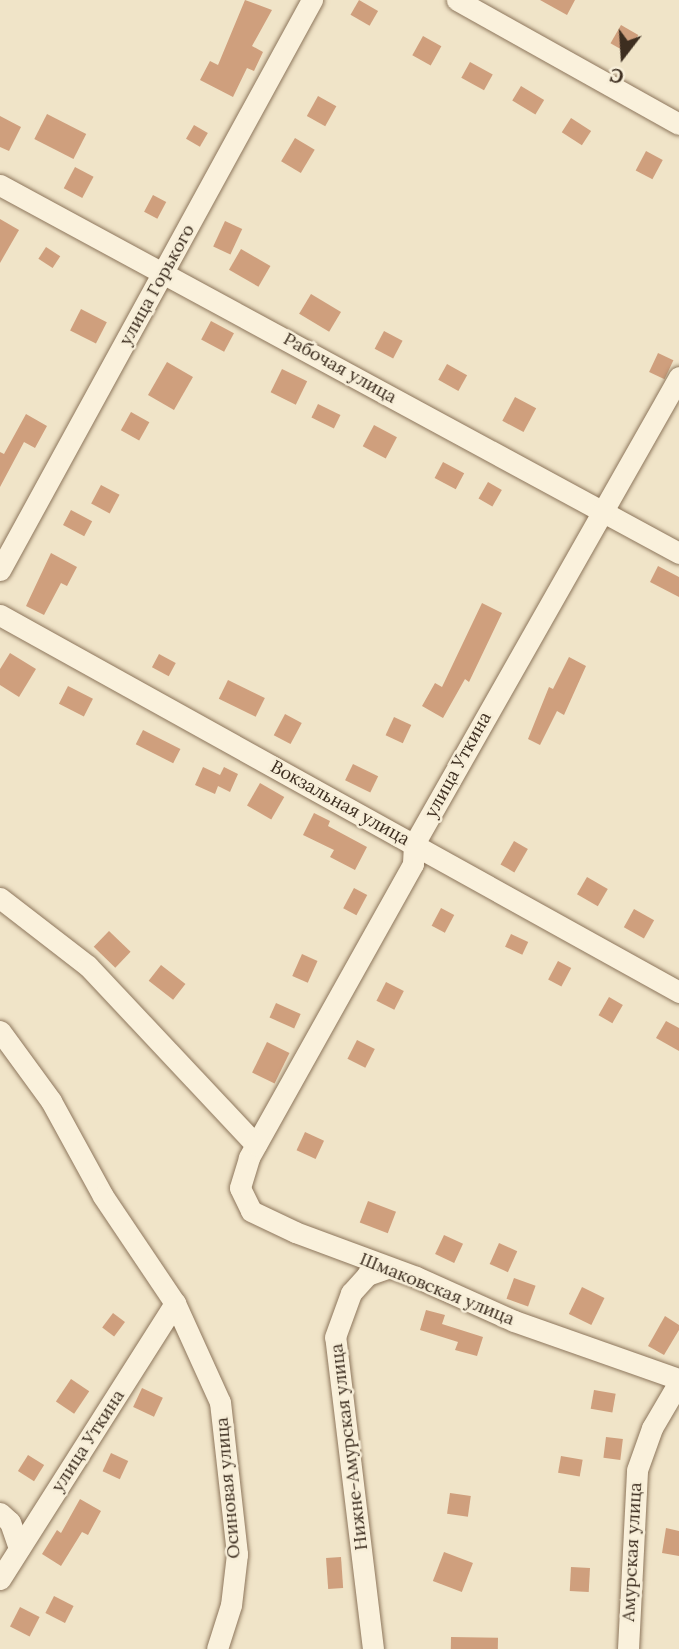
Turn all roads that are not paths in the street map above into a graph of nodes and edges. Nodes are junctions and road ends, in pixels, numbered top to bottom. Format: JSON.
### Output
{"nodes":[{"id":1,"x":313,"y":0,"type":"edge"},
{"id":2,"x":457,"y":0,"type":"edge"},
{"id":3,"x":679,"y":124,"type":"edge"},
{"id":4,"x":0,"y":185,"type":"edge"},
{"id":5,"x":164,"y":272,"type":"junction"},
{"id":6,"x":679,"y":377,"type":"edge"},
{"id":7,"x":600,"y":510,"type":"junction"},
{"id":8,"x":679,"y":553,"type":"edge"},
{"id":9,"x":0,"y":570,"type":"edge"},
{"id":10,"x":0,"y":615,"type":"edge"},
{"id":11,"x":414,"y":844,"type":"junction"},
{"id":12,"x":0,"y":898,"type":"edge"},
{"id":13,"x":679,"y":992,"type":"edge"},
{"id":14,"x":0,"y":1031,"type":"edge"},
{"id":15,"x":252,"y":1151,"type":"junction"},
{"id":16,"x":387,"y":1268,"type":"junction"},
{"id":17,"x":175,"y":1303,"type":"junction"},
{"id":18,"x":679,"y":1381,"type":"edge"},
{"id":19,"x":0,"y":1513,"type":"edge"},
{"id":20,"x":19,"y":1548,"type":"junction"},
{"id":21,"x":0,"y":1579,"type":"edge"},
{"id":22,"x":217,"y":1649,"type":"edge"},
{"id":23,"x":373,"y":1649,"type":"edge"},
{"id":24,"x":628,"y":1649,"type":"edge"}],
"edges":[{"from":1,"to":5,"type":"street","name":"улица Горького"},
{"from":2,"to":3,"type":"street"},
{"from":4,"to":5,"type":"street","name":"Рабочая улица"},
{"from":5,"to":7,"type":"street","name":"Рабочая улица"},
{"from":5,"to":9,"type":"street","name":"улица Горького"},
{"from":6,"to":7,"type":"street","name":"улица Уткина"},
{"from":7,"to":8,"type":"street","name":"Рабочая улица"},
{"from":7,"to":11,"type":"street","name":"улица Уткина"},
{"from":10,"to":11,"type":"street","name":"Вокзальная улица"},
{"from":11,"to":13,"type":"street","name":"Вокзальная улица"},
{"from":11,"to":15,"type":"street","name":"улица Уткина"},
{"from":12,"to":15,"type":"street"},
{"from":14,"to":17,"type":"street"},
{"from":15,"to":16,"type":"street","name":"Шмаковская улица"},
{"from":16,"to":18,"type":"street","name":"Шмаковская улица"},
{"from":16,"to":23,"type":"street","name":"Нижне-Амурская улица"},
{"from":17,"to":20,"type":"street","name":"улица Уткина"},
{"from":17,"to":22,"type":"street","name":"Осиновая улица"},
{"from":18,"to":24,"type":"street","name":"Амурская улица"},
{"from":19,"to":20,"type":"street"},
{"from":20,"to":21,"type":"street","name":"улица Уткина"}]}
